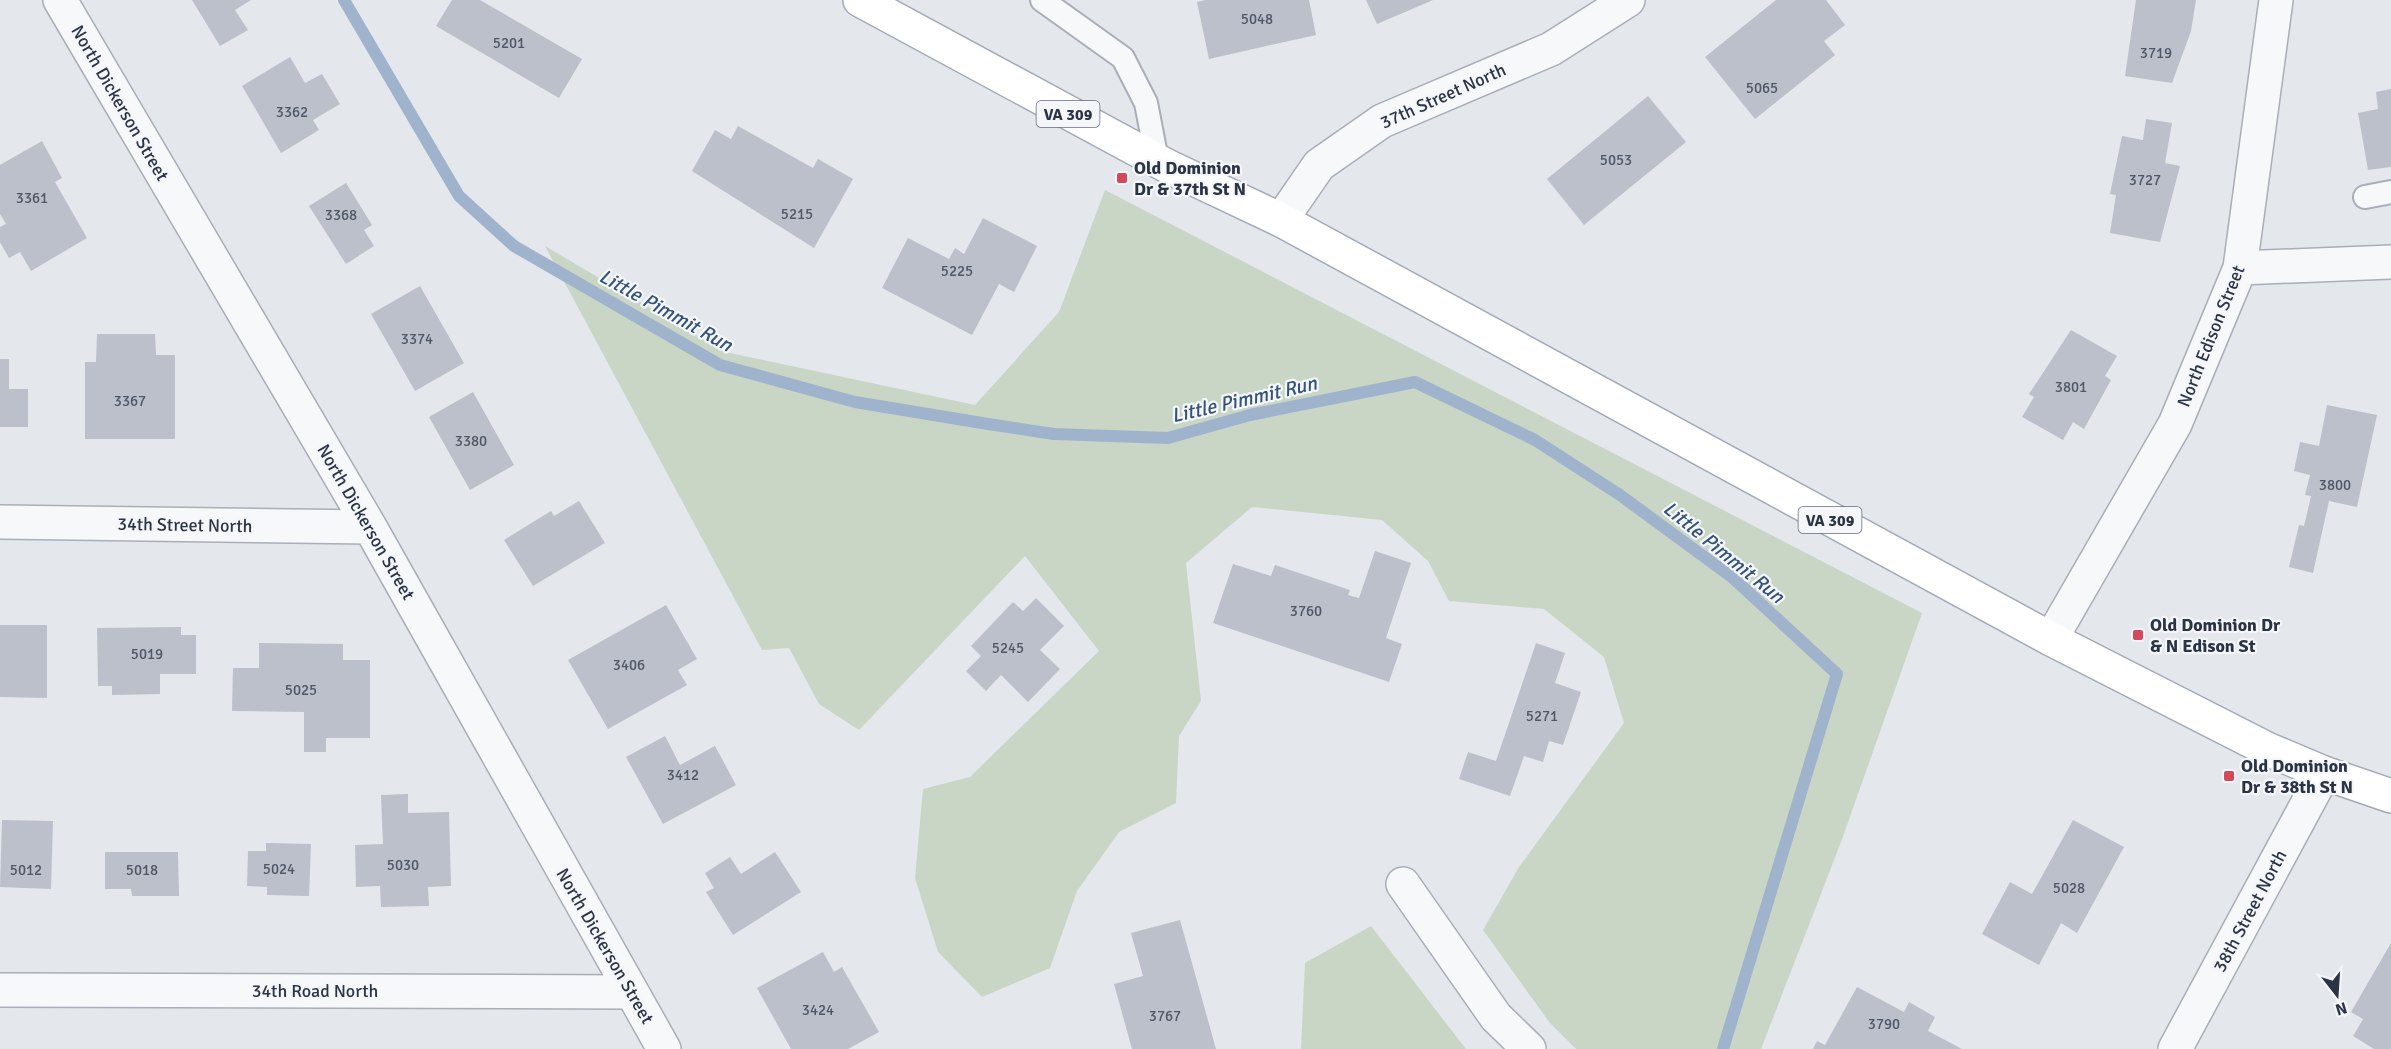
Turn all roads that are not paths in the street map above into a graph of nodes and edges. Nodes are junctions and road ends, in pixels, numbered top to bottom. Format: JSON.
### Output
{"nodes":[{"id":1,"x":60,"y":0,"type":"edge"},
{"id":2,"x":860,"y":0,"type":"edge"},
{"id":3,"x":1042,"y":0,"type":"edge"},
{"id":4,"x":1628,"y":0,"type":"edge"},
{"id":5,"x":2276,"y":0,"type":"edge"},
{"id":6,"x":1157,"y":160,"type":"junction"},
{"id":7,"x":2391,"y":192,"type":"edge"},
{"id":8,"x":2365,"y":197,"type":"dead end"},
{"id":9,"x":1281,"y":220,"type":"junction"},
{"id":10,"x":2391,"y":262,"type":"edge"},
{"id":11,"x":2241,"y":268,"type":"junction"},
{"id":12,"x":0,"y":522,"type":"edge"},
{"id":13,"x":370,"y":527,"type":"junction"},
{"id":14,"x":2051,"y":639,"type":"junction"},
{"id":15,"x":2325,"y":773,"type":"junction"},
{"id":16,"x":2391,"y":795,"type":"edge"},
{"id":17,"x":1403,"y":884,"type":"dead end"},
{"id":18,"x":0,"y":990,"type":"edge"},
{"id":19,"x":630,"y":992,"type":"junction"},
{"id":20,"x":664,"y":1049,"type":"edge"},
{"id":21,"x":1529,"y":1049,"type":"edge"},
{"id":22,"x":2175,"y":1049,"type":"edge"}],
"edges":[{"from":1,"to":13,"type":"street","name":"North Dickerson Street"},
{"from":2,"to":6,"type":"main road","number":"VA 309"},
{"from":3,"to":6,"type":"lane"},
{"from":4,"to":9,"type":"street","name":"37th Street North"},
{"from":5,"to":11,"type":"street","name":"North Edison Street"},
{"from":6,"to":9,"type":"main road","number":"VA 309"},
{"from":7,"to":8,"type":"lane"},
{"from":9,"to":14,"type":"main road","number":"VA 309"},
{"from":10,"to":11,"type":"street"},
{"from":11,"to":14,"type":"street","name":"North Edison Street"},
{"from":12,"to":13,"type":"street","name":"34th Street North"},
{"from":13,"to":19,"type":"street","name":"North Dickerson Street"},
{"from":14,"to":15,"type":"main road","number":"VA 309"},
{"from":15,"to":16,"type":"main road","number":"VA 309"},
{"from":15,"to":22,"type":"street","name":"38th Street North"},
{"from":17,"to":21,"type":"street"},
{"from":18,"to":19,"type":"street","name":"34th Road North"},
{"from":19,"to":20,"type":"street","name":"North Dickerson Street"}]}
